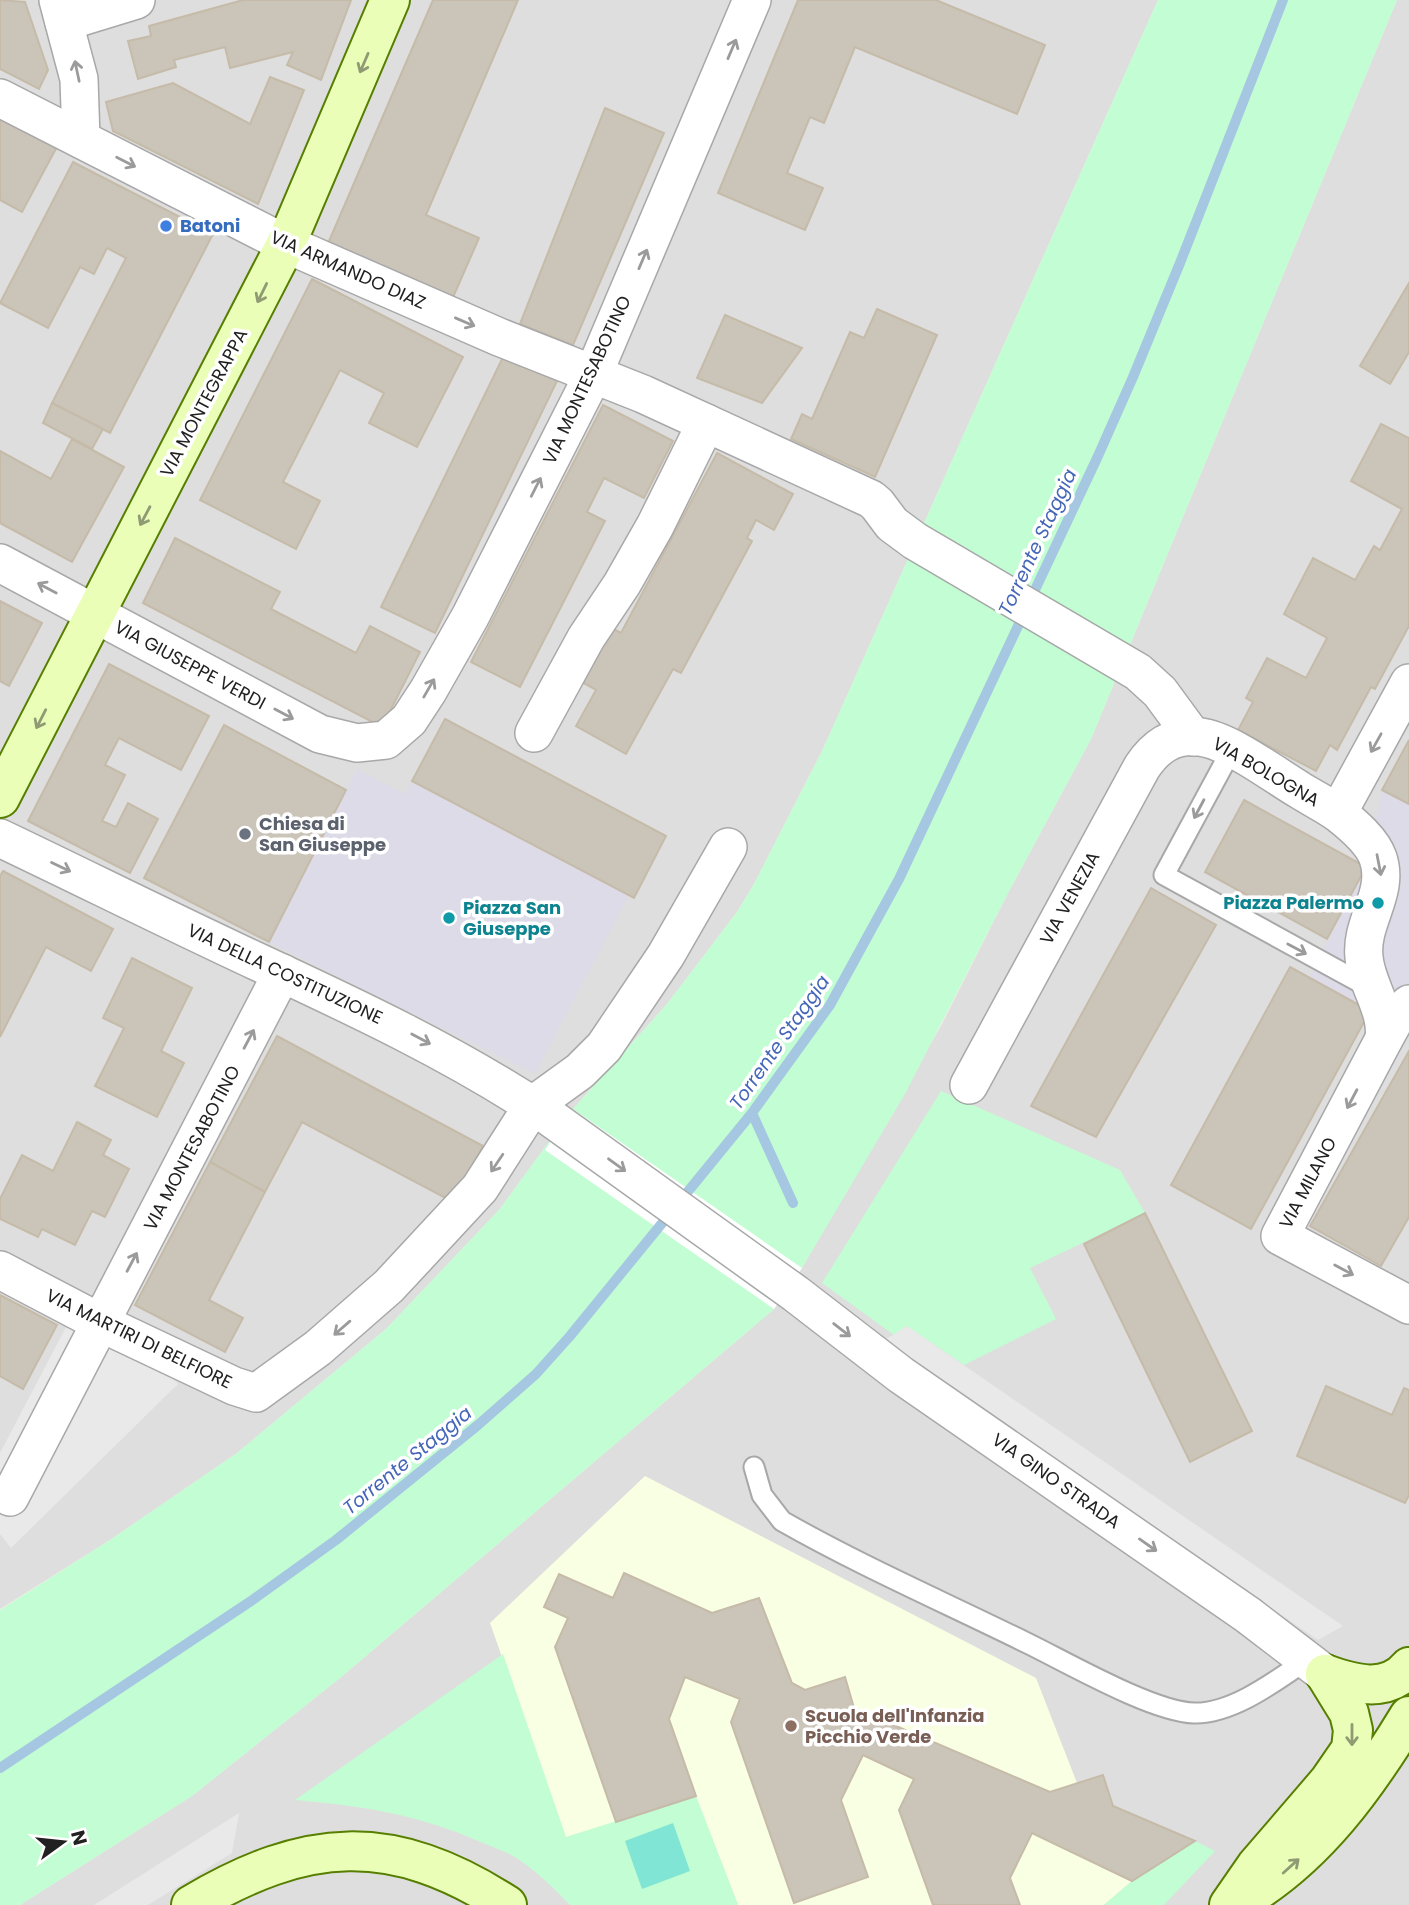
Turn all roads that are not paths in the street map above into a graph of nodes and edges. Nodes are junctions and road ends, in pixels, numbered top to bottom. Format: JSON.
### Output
{"nodes":[{"id":1,"x":136,"y":0,"type":"edge"},
{"id":2,"x":390,"y":0,"type":"edge"},
{"id":3,"x":752,"y":0,"type":"edge"},
{"id":4,"x":61,"y":11,"type":"edge"},
{"id":5,"x":0,"y":98,"type":"edge"},
{"id":6,"x":81,"y":139,"type":"junction"},
{"id":7,"x":286,"y":244,"type":"junction"},
{"id":8,"x":593,"y":375,"type":"junction"},
{"id":9,"x":705,"y":423,"type":"junction"},
{"id":10,"x":0,"y":563,"type":"edge"},
{"id":11,"x":94,"y":613,"type":"junction"},
{"id":12,"x":1409,"y":683,"type":"edge"},
{"id":13,"x":534,"y":733,"type":"dead end"},
{"id":14,"x":1193,"y":737,"type":"junction"},
{"id":15,"x":386,"y":740,"type":"joint"},
{"id":16,"x":1232,"y":749,"type":"junction"},
{"id":17,"x":0,"y":798,"type":"edge"},
{"id":18,"x":1338,"y":813,"type":"junction"},
{"id":19,"x":0,"y":838,"type":"edge"},
{"id":20,"x":728,"y":847,"type":"dead end"},
{"id":21,"x":282,"y":973,"type":"junction"},
{"id":22,"x":1372,"y":989,"type":"junction"},
{"id":23,"x":1409,"y":1004,"type":"edge"},
{"id":24,"x":1384,"y":1039,"type":"junction"},
{"id":25,"x":969,"y":1085,"type":"dead end"},
{"id":26,"x":533,"y":1105,"type":"junction"},
{"id":27,"x":562,"y":1125,"type":"joint"},
{"id":28,"x":0,"y":1270,"type":"edge"},
{"id":29,"x":1409,"y":1305,"type":"edge"},
{"id":30,"x":100,"y":1323,"type":"junction"},
{"id":31,"x":754,"y":1467,"type":"dead end"},
{"id":32,"x":10,"y":1497,"type":"dead end"},
{"id":33,"x":1316,"y":1667,"type":"junction"},
{"id":34,"x":1409,"y":1667,"type":"edge"},
{"id":35,"x":1409,"y":1716,"type":"edge"},
{"id":36,"x":191,"y":1905,"type":"edge"},
{"id":37,"x":507,"y":1905,"type":"edge"},
{"id":38,"x":1229,"y":1905,"type":"edge"},
{"id":39,"x":1235,"y":1905,"type":"edge"}],
"edges":[{"from":1,"to":4,"type":"street"},
{"from":2,"to":7,"type":"main road","name":"VIA MONTEGRAPPA","one_way":true},
{"from":8,"to":3,"type":"street","name":"VIA MONTESABOTINO","one_way":true},
{"from":6,"to":4,"type":"street","one_way":true},
{"from":5,"to":6,"type":"street","name":"VIA ARMANDO DIAZ"},
{"from":6,"to":7,"type":"street","name":"VIA ARMANDO DIAZ","one_way":true},
{"from":7,"to":8,"type":"street","name":"VIA ARMANDO DIAZ","one_way":true},
{"from":7,"to":11,"type":"main road","name":"VIA MONTEGRAPPA","one_way":true},
{"from":8,"to":9,"type":"street","name":"VIA ARMANDO DIAZ"},
{"from":15,"to":8,"type":"street","name":"VIA MONTESABOTINO","one_way":true},
{"from":9,"to":13,"type":"street"},
{"from":9,"to":14,"type":"street","name":"VIA ARMANDO DIAZ"},
{"from":11,"to":10,"type":"street","name":"VIA GIUSEPPE VERDI","one_way":true},
{"from":11,"to":15,"type":"street","name":"VIA GIUSEPPE VERDI","one_way":true},
{"from":11,"to":17,"type":"main road","name":"VIA MONTEGRAPPA","one_way":true},
{"from":12,"to":18,"type":"street","one_way":true},
{"from":14,"to":16,"type":"street","name":"VIA BOLOGNA"},
{"from":14,"to":25,"type":"street","name":"VIA VENEZIA"},
{"from":16,"to":18,"type":"street","name":"VIA BOLOGNA"},
{"from":16,"to":22,"type":"lane","one_way":true},
{"from":18,"to":22,"type":"street","one_way":true},
{"from":19,"to":21,"type":"street","name":"VIA DELLA COSTITUZIONE","one_way":true},
{"from":20,"to":26,"type":"street"},
{"from":21,"to":26,"type":"street","name":"VIA DELLA COSTITUZIONE","one_way":true},
{"from":30,"to":21,"type":"street","name":"VIA MONTESABOTINO","one_way":true},
{"from":22,"to":24,"type":"street"},
{"from":23,"to":24,"type":"street"},
{"from":24,"to":29,"type":"street","name":"VIA MILANO","one_way":true},
{"from":26,"to":27,"type":"street","name":"VIA DELLA COSTITUZIONE"},
{"from":26,"to":30,"type":"street","name":"VIA MARTIRI DI BELFIORE","one_way":true},
{"from":27,"to":33,"type":"street","name":"VIA GINO STRADA","one_way":true},
{"from":28,"to":30,"type":"street","name":"VIA MARTIRI DI BELFIORE"},
{"from":30,"to":32,"type":"street","name":"VIA MONTESABOTINO"},
{"from":31,"to":33,"type":"lane"},
{"from":33,"to":34,"type":"main road"},
{"from":33,"to":38,"type":"main road","one_way":true},
{"from":39,"to":35,"type":"main road","one_way":true},
{"from":36,"to":37,"type":"main road"}]}
